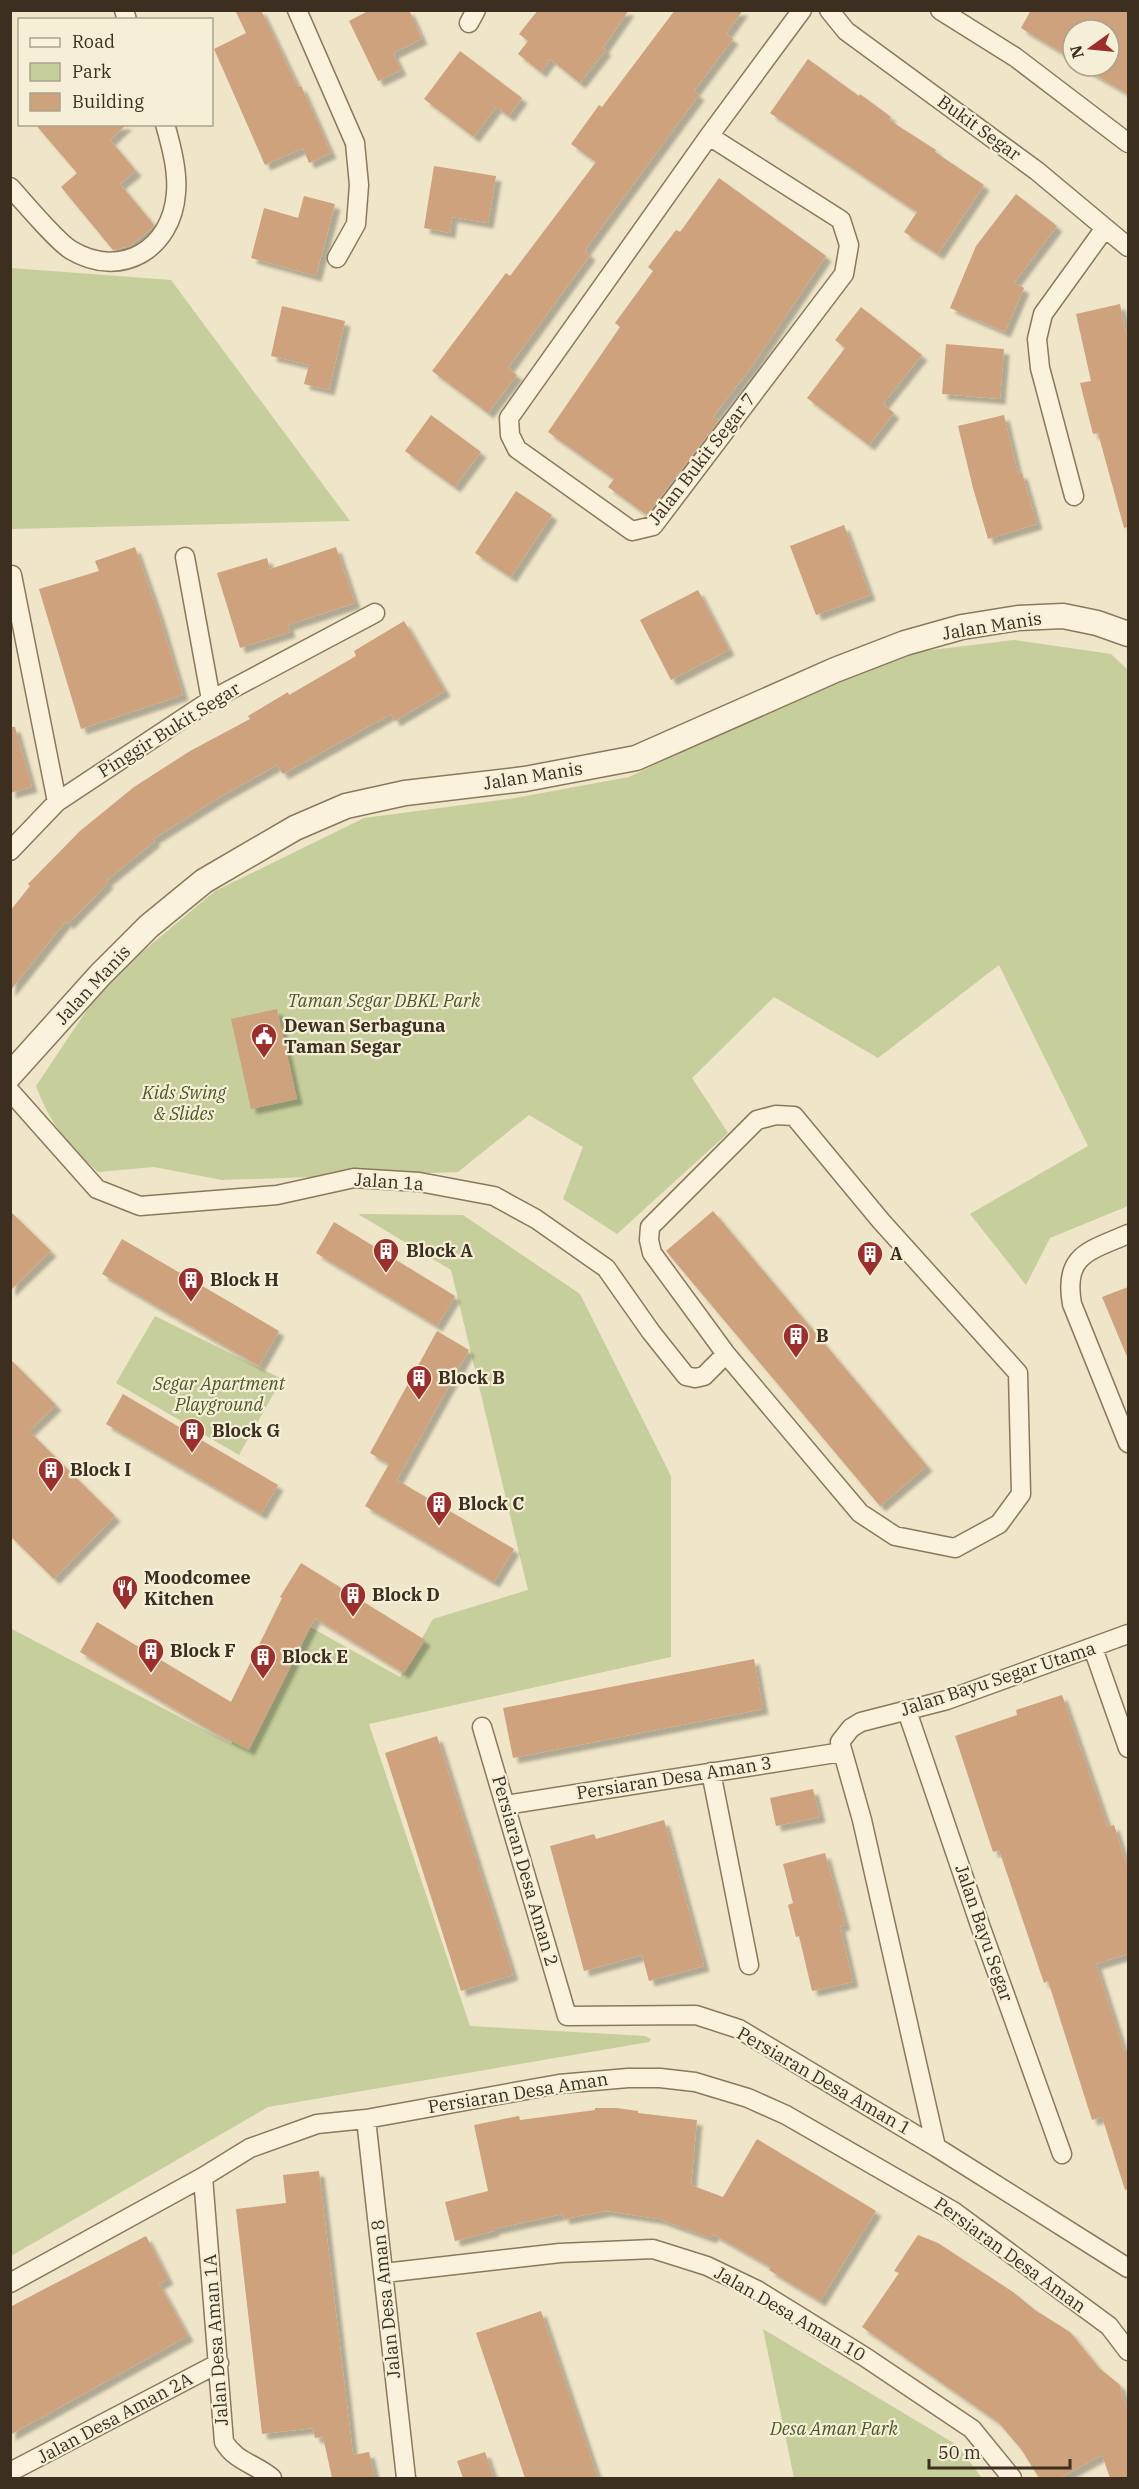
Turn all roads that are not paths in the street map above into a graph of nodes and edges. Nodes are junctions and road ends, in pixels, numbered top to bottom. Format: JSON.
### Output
{"nodes":[{"id":1,"x":297,"y":10,"type":"edge"},
{"id":2,"x":802,"y":10,"type":"edge"},
{"id":3,"x":829,"y":10,"type":"edge"},
{"id":4,"x":940,"y":10,"type":"edge"},
{"id":5,"x":165,"y":126,"type":"edge"},
{"id":6,"x":709,"y":136,"type":"junction"},
{"id":7,"x":1128,"y":143,"type":"edge"},
{"id":8,"x":10,"y":187,"type":"edge"},
{"id":9,"x":1105,"y":228,"type":"junction"},
{"id":10,"x":1128,"y":247,"type":"edge"},
{"id":11,"x":337,"y":258,"type":"dead end"},
{"id":12,"x":1074,"y":496,"type":"dead end"},
{"id":13,"x":185,"y":557,"type":"dead end"},
{"id":14,"x":12,"y":574,"type":"dead end"},
{"id":15,"x":375,"y":613,"type":"dead end"},
{"id":16,"x":1128,"y":634,"type":"edge"},
{"id":17,"x":211,"y":700,"type":"junction"},
{"id":18,"x":57,"y":802,"type":"junction"},
{"id":19,"x":10,"y":851,"type":"edge"},
{"id":20,"x":10,"y":1075,"type":"edge"},
{"id":21,"x":10,"y":1091,"type":"edge"},
{"id":22,"x":1128,"y":1234,"type":"edge"},
{"id":23,"x":726,"y":1354,"type":"junction"},
{"id":24,"x":1128,"y":1443,"type":"edge"},
{"id":25,"x":1128,"y":1634,"type":"edge"},
{"id":26,"x":1094,"y":1648,"type":"junction"},
{"id":27,"x":908,"y":1711,"type":"junction"},
{"id":28,"x":482,"y":1726,"type":"dead end"},
{"id":29,"x":841,"y":1747,"type":"junction"},
{"id":30,"x":1128,"y":1748,"type":"edge"},
{"id":31,"x":711,"y":1772,"type":"junction"},
{"id":32,"x":506,"y":1805,"type":"junction"},
{"id":33,"x":749,"y":1965,"type":"dead end"},
{"id":34,"x":567,"y":2016,"type":"joint"},
{"id":35,"x":366,"y":2119,"type":"junction"},
{"id":36,"x":936,"y":2147,"type":"junction"},
{"id":37,"x":1062,"y":2154,"type":"dead end"},
{"id":38,"x":203,"y":2177,"type":"junction"},
{"id":39,"x":1128,"y":2268,"type":"edge"},
{"id":40,"x":384,"y":2273,"type":"junction"},
{"id":41,"x":10,"y":2283,"type":"edge"},
{"id":42,"x":1128,"y":2351,"type":"edge"},
{"id":43,"x":219,"y":2363,"type":"junction"},
{"id":44,"x":10,"y":2472,"type":"edge"},
{"id":45,"x":272,"y":2478,"type":"edge"},
{"id":46,"x":406,"y":2478,"type":"edge"},
{"id":47,"x":1012,"y":2478,"type":"edge"}],
"edges":[{"from":1,"to":11,"type":"street"},
{"from":2,"to":6,"type":"street","name":"Jalan Bukit Segar 7"},
{"from":3,"to":9,"type":"street","name":"Bukit Segar"},
{"from":4,"to":7,"type":"street"},
{"from":5,"to":8,"type":"street"},
{"from":6,"to":6,"type":"street","name":"Jalan Bukit Segar 7"},
{"from":9,"to":10,"type":"street","name":"Bukit Segar"},
{"from":9,"to":12,"type":"street"},
{"from":13,"to":17,"type":"street"},
{"from":14,"to":18,"type":"street"},
{"from":15,"to":17,"type":"street","name":"Pinggir Bukit Segar"},
{"from":16,"to":20,"type":"street","name":"Jalan Manis"},
{"from":17,"to":18,"type":"street","name":"Pinggir Bukit Segar"},
{"from":18,"to":19,"type":"street","name":"Pinggir Bukit Segar"},
{"from":21,"to":23,"type":"street","name":"Jalan 1a"},
{"from":22,"to":24,"type":"street"},
{"from":23,"to":23,"type":"street"},
{"from":25,"to":26,"type":"street","name":"Jalan Bayu Segar Utama"},
{"from":26,"to":27,"type":"street","name":"Jalan Bayu Segar Utama"},
{"from":26,"to":30,"type":"street"},
{"from":27,"to":29,"type":"street","name":"Jalan Bayu Segar Utama"},
{"from":27,"to":37,"type":"street","name":"Jalan Bayu Segar"},
{"from":28,"to":32,"type":"street","name":"Persiaran Desa Aman 2"},
{"from":29,"to":31,"type":"street","name":"Persiaran Desa Aman 3"},
{"from":29,"to":36,"type":"street"},
{"from":31,"to":32,"type":"street","name":"Persiaran Desa Aman 3"},
{"from":31,"to":33,"type":"street"},
{"from":32,"to":34,"type":"street","name":"Persiaran Desa Aman 2"},
{"from":34,"to":36,"type":"street","name":"Persiaran Desa Aman 1"},
{"from":35,"to":38,"type":"street","name":"Persiaran Desa Aman"},
{"from":35,"to":40,"type":"street","name":"Jalan Desa Aman 8"},
{"from":35,"to":42,"type":"street","name":"Persiaran Desa Aman"},
{"from":36,"to":39,"type":"street","name":"Persiaran Desa Aman 1"},
{"from":38,"to":41,"type":"street","name":"Persiaran Desa Aman"},
{"from":38,"to":43,"type":"street","name":"Jalan Desa Aman 1A"},
{"from":40,"to":46,"type":"street","name":"Jalan Desa Aman 8"},
{"from":40,"to":47,"type":"street","name":"Jalan Desa Aman 10"},
{"from":43,"to":44,"type":"street","name":"Jalan Desa Aman 2A"},
{"from":43,"to":45,"type":"street","name":"Jalan Desa Aman 1A"}]}
